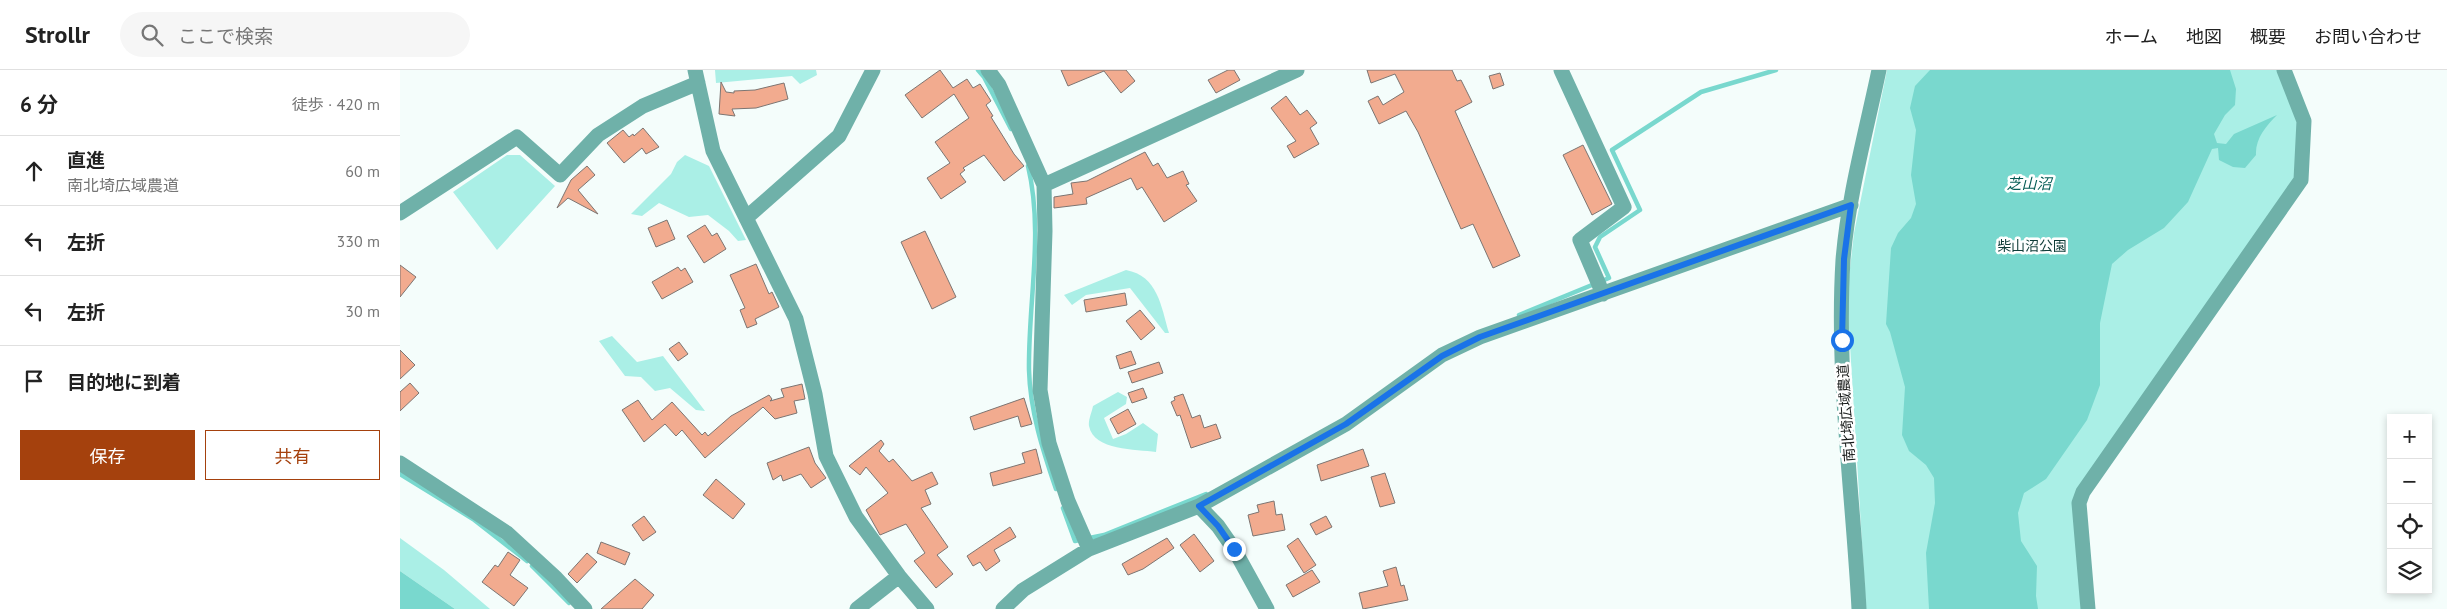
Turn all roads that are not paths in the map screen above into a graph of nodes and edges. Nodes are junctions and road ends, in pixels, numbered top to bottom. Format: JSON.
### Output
{"nodes":[{"id":1,"x":873,"y":70,"type":"edge"},
{"id":2,"x":988,"y":70,"type":"edge"},
{"id":3,"x":1297,"y":70,"type":"edge"},
{"id":4,"x":1561,"y":70,"type":"edge"},
{"id":5,"x":1879,"y":70,"type":"edge"},
{"id":6,"x":2284,"y":70,"type":"edge"},
{"id":7,"x":696,"y":76,"type":"edge"},
{"id":8,"x":1044,"y":185,"type":"junction"},
{"id":9,"x":1851,"y":205,"type":"junction"},
{"id":10,"x":400,"y":213,"type":"edge"},
{"id":11,"x":746,"y":218,"type":"junction"},
{"id":12,"x":1603,"y":294,"type":"junction"},
{"id":13,"x":400,"y":463,"type":"edge"},
{"id":14,"x":1199,"y":506,"type":"junction"},
{"id":15,"x":1089,"y":549,"type":"junction"},
{"id":16,"x":899,"y":576,"type":"junction"},
{"id":17,"x":585,"y":609,"type":"edge"},
{"id":18,"x":857,"y":609,"type":"edge"},
{"id":19,"x":927,"y":609,"type":"edge"},
{"id":20,"x":1003,"y":609,"type":"edge"},
{"id":21,"x":1267,"y":609,"type":"edge"},
{"id":22,"x":1859,"y":609,"type":"edge"},
{"id":23,"x":2088,"y":609,"type":"edge"}],
"edges":[{"from":1,"to":11,"type":"street"},
{"from":2,"to":8,"type":"street"},
{"from":3,"to":8,"type":"street"},
{"from":4,"to":12,"type":"street"},
{"from":5,"to":9,"type":"street","name":"南北埼広域農道"},
{"from":6,"to":23,"type":"street"},
{"from":7,"to":10,"type":"street"},
{"from":7,"to":11,"type":"street"},
{"from":8,"to":15,"type":"street"},
{"from":9,"to":12,"type":"street"},
{"from":9,"to":22,"type":"street","name":"南北埼広域農道"},
{"from":11,"to":16,"type":"street"},
{"from":12,"to":14,"type":"street"},
{"from":13,"to":17,"type":"street"},
{"from":14,"to":15,"type":"street"},
{"from":14,"to":21,"type":"street"},
{"from":15,"to":20,"type":"street"},
{"from":16,"to":18,"type":"street"},
{"from":16,"to":19,"type":"street"}]}
